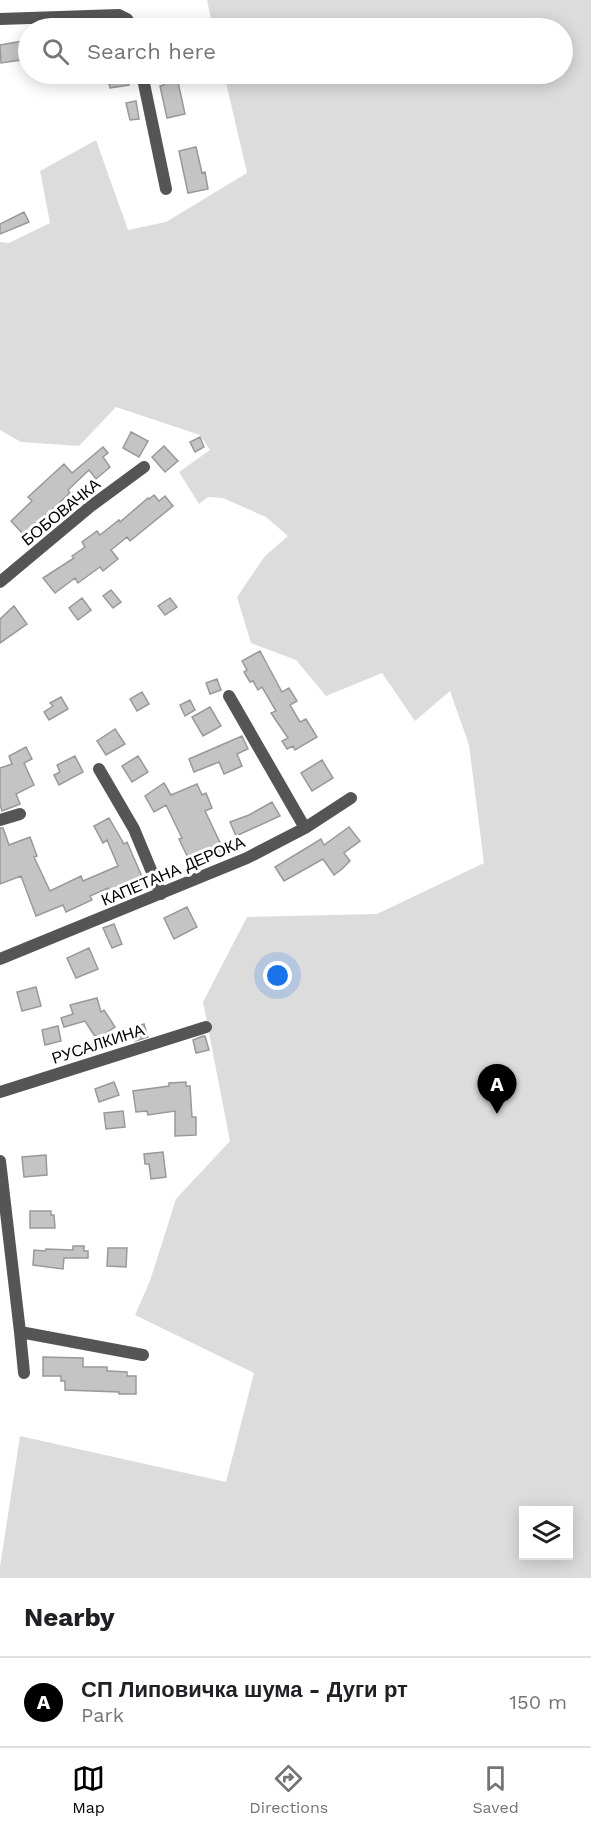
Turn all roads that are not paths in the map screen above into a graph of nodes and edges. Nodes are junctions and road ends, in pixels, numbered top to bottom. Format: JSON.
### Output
{"nodes":[{"id":1,"x":18,"y":18,"type":"edge"},
{"id":2,"x":30,"y":18,"type":"edge"},
{"id":3,"x":123,"y":18,"type":"edge"},
{"id":4,"x":0,"y":19,"type":"edge"},
{"id":5,"x":144,"y":84,"type":"edge"},
{"id":6,"x":166,"y":189,"type":"dead end"},
{"id":7,"x":144,"y":467,"type":"dead end"},
{"id":8,"x":0,"y":582,"type":"edge"},
{"id":9,"x":229,"y":696,"type":"dead end"},
{"id":10,"x":99,"y":769,"type":"dead end"},
{"id":11,"x":351,"y":798,"type":"dead end"},
{"id":12,"x":20,"y":814,"type":"dead end"},
{"id":13,"x":0,"y":820,"type":"edge"},
{"id":14,"x":305,"y":828,"type":"junction"},
{"id":15,"x":161,"y":894,"type":"junction"},
{"id":16,"x":0,"y":959,"type":"edge"},
{"id":17,"x":206,"y":1027,"type":"dead end"},
{"id":18,"x":0,"y":1092,"type":"edge"},
{"id":19,"x":0,"y":1161,"type":"edge"},
{"id":20,"x":20,"y":1332,"type":"junction"},
{"id":21,"x":143,"y":1355,"type":"dead end"},
{"id":22,"x":24,"y":1373,"type":"dead end"}],
"edges":[{"from":1,"to":4,"type":"street"},
{"from":2,"to":3,"type":"street"},
{"from":5,"to":6,"type":"street"},
{"from":7,"to":8,"type":"street","name":"БОБОВАЧКА"},
{"from":9,"to":14,"type":"street"},
{"from":10,"to":15,"type":"street"},
{"from":11,"to":14,"type":"street","name":"КАПЕТАНА ДЕРОКА"},
{"from":12,"to":13,"type":"street"},
{"from":14,"to":15,"type":"street","name":"КАПЕТАНА ДЕРОКА"},
{"from":15,"to":16,"type":"street","name":"КАПЕТАНА ДЕРОКА"},
{"from":17,"to":18,"type":"street","name":"РУСАЛКИНА"},
{"from":19,"to":20,"type":"street"},
{"from":20,"to":21,"type":"street"},
{"from":20,"to":22,"type":"street"}]}
